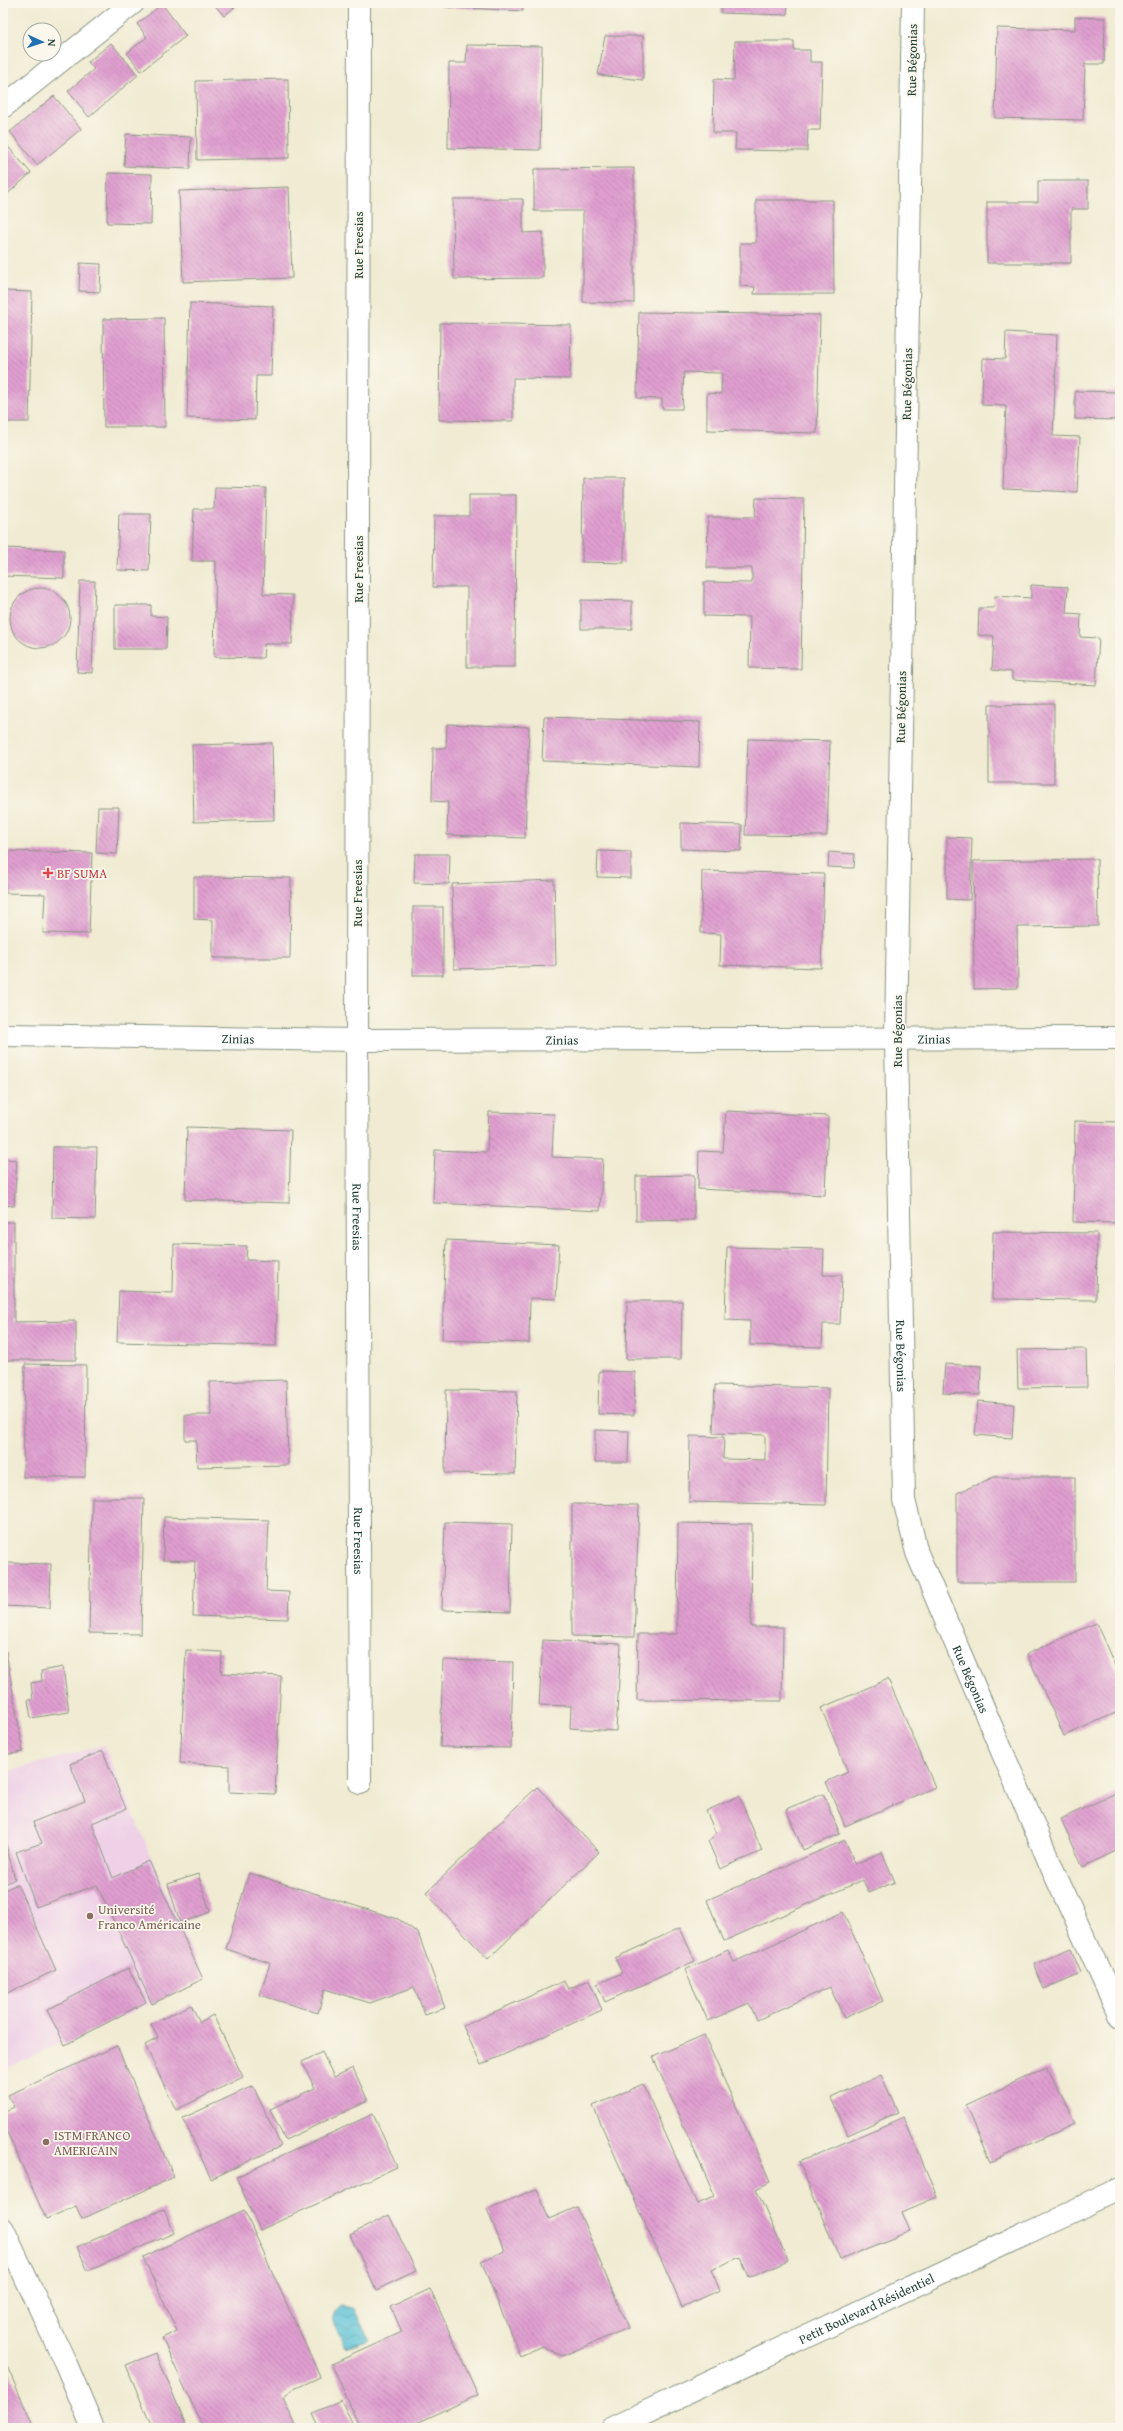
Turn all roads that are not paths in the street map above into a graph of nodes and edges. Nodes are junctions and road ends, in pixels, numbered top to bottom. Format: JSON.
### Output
{"nodes":[{"id":1,"x":133,"y":3,"type":"edge"},
{"id":2,"x":359,"y":3,"type":"edge"},
{"id":3,"x":913,"y":3,"type":"edge"},
{"id":4,"x":3,"y":107,"type":"edge"},
{"id":5,"x":3,"y":1034,"type":"edge"},
{"id":6,"x":896,"y":1038,"type":"junction"},
{"id":7,"x":1120,"y":1038,"type":"edge"},
{"id":8,"x":357,"y":1040,"type":"junction"},
{"id":9,"x":360,"y":1783,"type":"dead end"},
{"id":10,"x":1120,"y":2016,"type":"edge"},
{"id":11,"x":1120,"y":2189,"type":"edge"},
{"id":12,"x":3,"y":2229,"type":"edge"},
{"id":13,"x":92,"y":2428,"type":"edge"},
{"id":14,"x":612,"y":2428,"type":"edge"}],
"edges":[{"from":1,"to":4,"type":"street"},
{"from":2,"to":8,"type":"street","name":"Rue Freesias"},
{"from":3,"to":6,"type":"street","name":"Rue Bégonias"},
{"from":5,"to":8,"type":"street","name":"Zinias"},
{"from":6,"to":7,"type":"street","name":"Zinias"},
{"from":6,"to":8,"type":"street","name":"Zinias"},
{"from":6,"to":10,"type":"street","name":"Rue Bégonias"},
{"from":8,"to":9,"type":"street","name":"Rue Freesias"},
{"from":11,"to":14,"type":"street","name":"Petit Boulevard Résidentiel"},
{"from":12,"to":13,"type":"street"}]}
